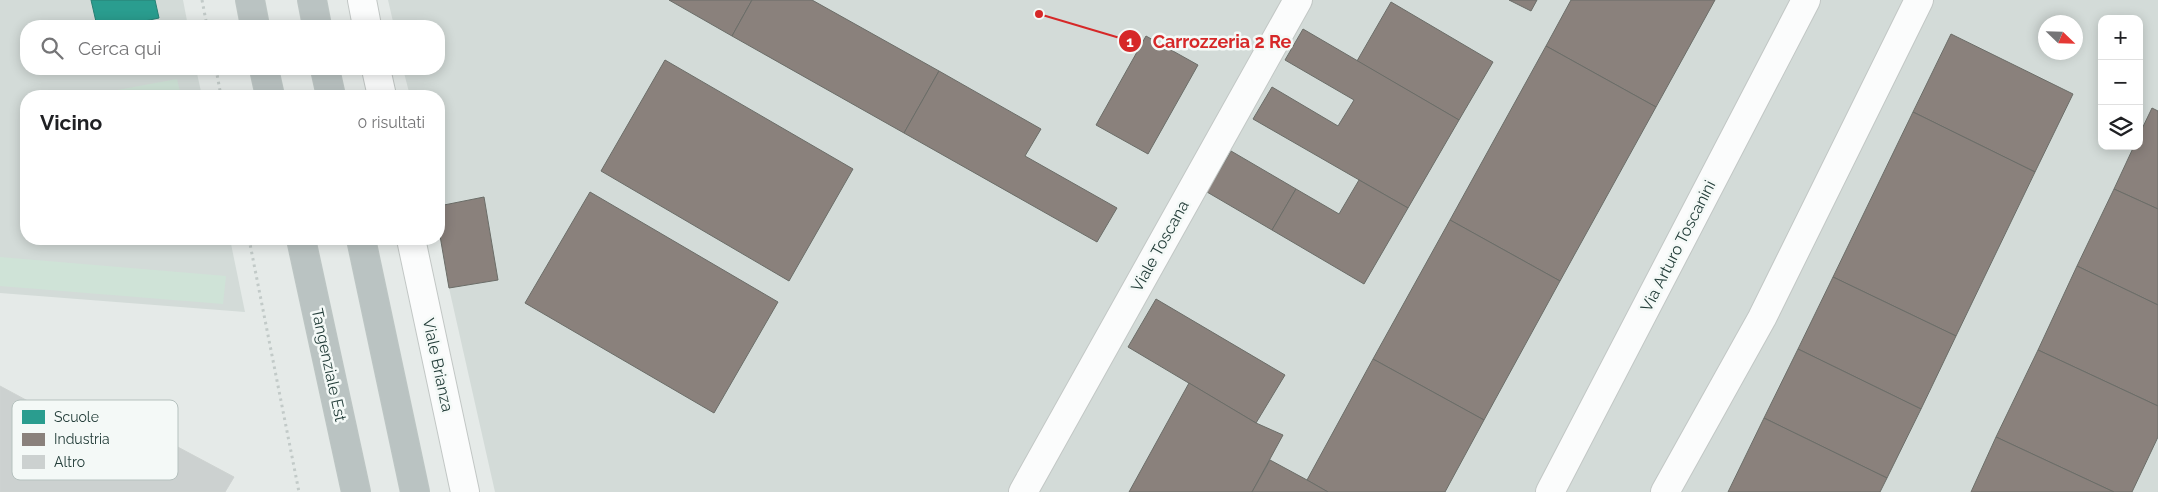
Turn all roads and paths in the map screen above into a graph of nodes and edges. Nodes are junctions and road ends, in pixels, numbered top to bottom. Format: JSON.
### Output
{"nodes":[{"id":1,"x":202,"y":0,"type":"edge"},
{"id":2,"x":250,"y":0,"type":"edge"},
{"id":3,"x":312,"y":0,"type":"edge"},
{"id":4,"x":362,"y":0,"type":"edge"},
{"id":5,"x":1298,"y":0,"type":"edge"},
{"id":6,"x":1806,"y":0,"type":"edge"},
{"id":7,"x":1918,"y":0,"type":"edge"},
{"id":8,"x":206,"y":20,"type":"edge"},
{"id":9,"x":254,"y":20,"type":"edge"},
{"id":10,"x":316,"y":20,"type":"edge"},
{"id":11,"x":366,"y":20,"type":"edge"},
{"id":12,"x":217,"y":75,"type":"edge"},
{"id":13,"x":265,"y":75,"type":"edge"},
{"id":14,"x":326,"y":75,"type":"edge"},
{"id":15,"x":377,"y":75,"type":"edge"},
{"id":16,"x":220,"y":90,"type":"edge"},
{"id":17,"x":269,"y":90,"type":"edge"},
{"id":18,"x":330,"y":90,"type":"edge"},
{"id":19,"x":381,"y":90,"type":"edge"},
{"id":20,"x":250,"y":245,"type":"edge"},
{"id":21,"x":302,"y":245,"type":"edge"},
{"id":22,"x":362,"y":245,"type":"edge"},
{"id":23,"x":412,"y":245,"type":"edge"},
{"id":24,"x":299,"y":492,"type":"edge"},
{"id":25,"x":356,"y":492,"type":"edge"},
{"id":26,"x":415,"y":492,"type":"edge"},
{"id":27,"x":465,"y":492,"type":"edge"},
{"id":28,"x":1024,"y":492,"type":"edge"},
{"id":29,"x":1550,"y":492,"type":"edge"},
{"id":30,"x":1665,"y":492,"type":"edge"}],
"edges":[{"from":1,"to":8,"type":"path"},
{"from":2,"to":9,"type":"highway"},
{"from":3,"to":10,"type":"highway"},
{"from":4,"to":11,"type":"street"},
{"from":5,"to":28,"type":"street","name":"Viale Toscana"},
{"from":6,"to":29,"type":"street","name":"Via Arturo Toscanini"},
{"from":7,"to":30,"type":"street"},
{"from":12,"to":16,"type":"path"},
{"from":13,"to":17,"type":"highway"},
{"from":14,"to":18,"type":"highway"},
{"from":15,"to":19,"type":"street"},
{"from":20,"to":24,"type":"path"},
{"from":21,"to":25,"type":"highway","name":"Tangenziale Est"},
{"from":22,"to":26,"type":"highway"},
{"from":23,"to":27,"type":"street","name":"Viale Brianza"}]}
